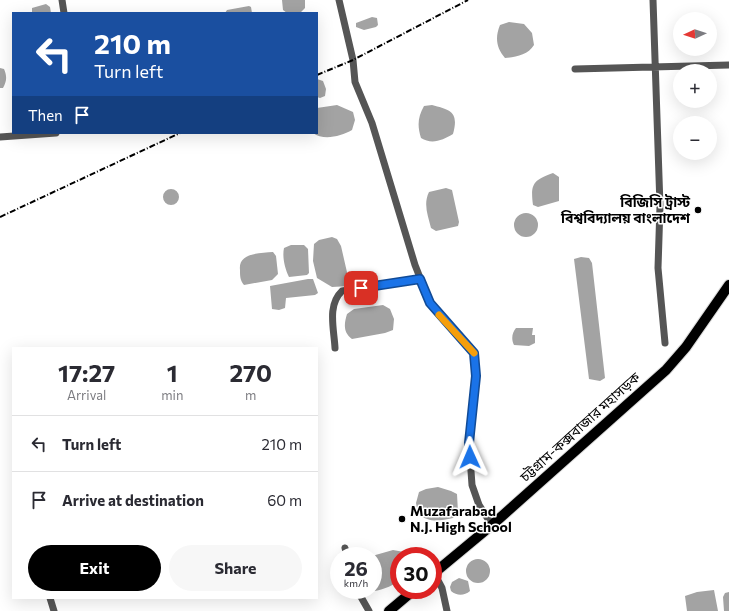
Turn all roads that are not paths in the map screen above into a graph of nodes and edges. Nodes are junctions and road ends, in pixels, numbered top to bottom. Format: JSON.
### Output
{"nodes":[{"id":1,"x":62,"y":0,"type":"edge"},
{"id":2,"x":339,"y":0,"type":"edge"},
{"id":3,"x":653,"y":0,"type":"edge"},
{"id":4,"x":64,"y":12,"type":"edge"},
{"id":5,"x":729,"y":65,"type":"edge"},
{"id":6,"x":655,"y":66,"type":"junction"},
{"id":7,"x":575,"y":69,"type":"dead end"},
{"id":8,"x":42,"y":134,"type":"edge"},
{"id":9,"x":0,"y":137,"type":"edge"},
{"id":10,"x":420,"y":279,"type":"junction"},
{"id":11,"x":729,"y":285,"type":"edge"},
{"id":12,"x":665,"y":343,"type":"dead end"},
{"id":13,"x":335,"y":348,"type":"dead end"},
{"id":14,"x":492,"y":525,"type":"junction"},
{"id":15,"x":442,"y":567,"type":"edge"},
{"id":16,"x":442,"y":588,"type":"edge"},
{"id":17,"x":50,"y":599,"type":"edge"},
{"id":18,"x":362,"y":599,"type":"edge"},
{"id":19,"x":403,"y":599,"type":"edge"},
{"id":20,"x":54,"y":611,"type":"edge"},
{"id":21,"x":369,"y":611,"type":"edge"},
{"id":22,"x":389,"y":611,"type":"edge"},
{"id":23,"x":447,"y":611,"type":"edge"}],
"edges":[{"from":1,"to":4,"type":"street"},
{"from":2,"to":10,"type":"street"},
{"from":3,"to":6,"type":"street"},
{"from":5,"to":6,"type":"street"},
{"from":6,"to":7,"type":"street"},
{"from":6,"to":12,"type":"street"},
{"from":8,"to":9,"type":"street"},
{"from":10,"to":13,"type":"street"},
{"from":10,"to":14,"type":"street"},
{"from":11,"to":14,"type":"highway","name":"চট্টগ্রাম-কক্সবাজার মহাসড়ক"},
{"from":14,"to":15,"type":"highway","name":"চট্টগ্রাম-কক্সবাজার মহাসড়ক"},
{"from":16,"to":23,"type":"street"},
{"from":17,"to":20,"type":"street"},
{"from":18,"to":21,"type":"street"},
{"from":19,"to":22,"type":"highway"}]}
